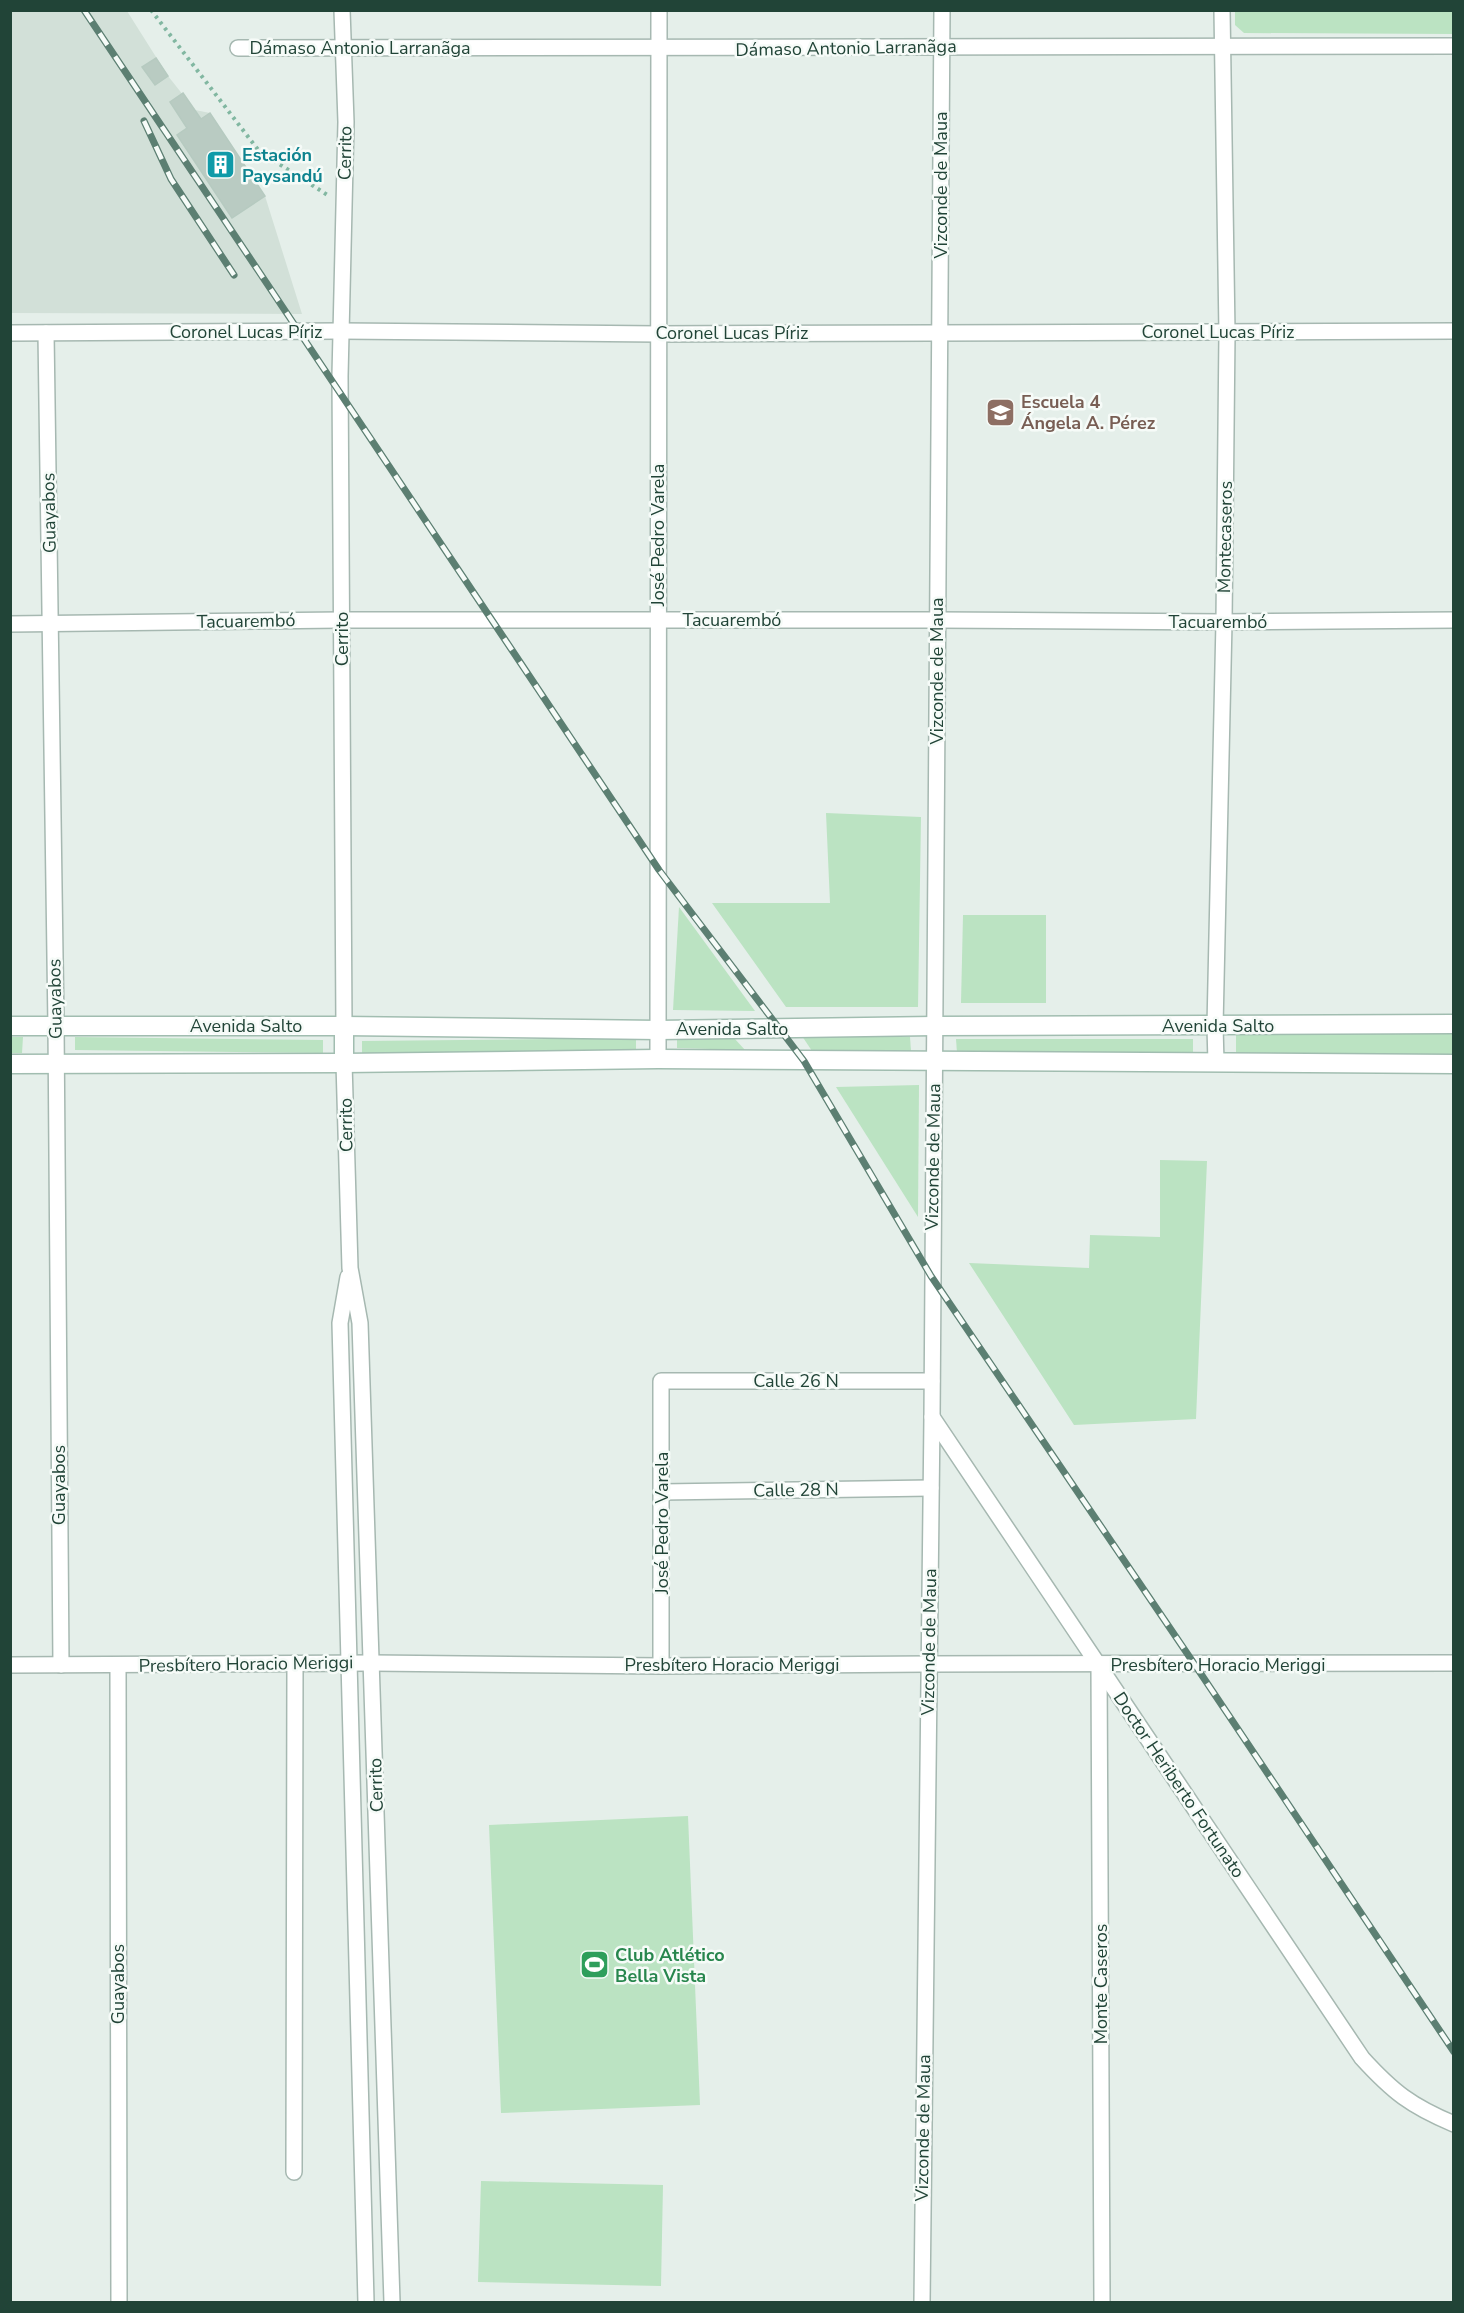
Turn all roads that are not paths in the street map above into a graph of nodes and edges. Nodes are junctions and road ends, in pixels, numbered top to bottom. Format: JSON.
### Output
{"nodes":[{"id":1,"x":342,"y":10,"type":"edge"},
{"id":2,"x":659,"y":10,"type":"edge"},
{"id":3,"x":942,"y":10,"type":"edge"},
{"id":4,"x":1222,"y":10,"type":"edge"},
{"id":5,"x":1454,"y":46,"type":"edge"},
{"id":6,"x":942,"y":47,"type":"junction"},
{"id":7,"x":1222,"y":47,"type":"junction"},
{"id":8,"x":238,"y":48,"type":"dead end"},
{"id":9,"x":342,"y":48,"type":"junction"},
{"id":10,"x":659,"y":50,"type":"junction"},
{"id":11,"x":341,"y":331,"type":"junction"},
{"id":12,"x":1454,"y":331,"type":"edge"},
{"id":13,"x":940,"y":332,"type":"junction"},
{"id":14,"x":10,"y":333,"type":"edge"},
{"id":15,"x":46,"y":333,"type":"junction"},
{"id":16,"x":1227,"y":333,"type":"junction"},
{"id":17,"x":658,"y":334,"type":"junction"},
{"id":18,"x":341,"y":620,"type":"junction"},
{"id":19,"x":658,"y":620,"type":"junction"},
{"id":20,"x":938,"y":620,"type":"junction"},
{"id":21,"x":1454,"y":620,"type":"edge"},
{"id":22,"x":1224,"y":622,"type":"junction"},
{"id":23,"x":10,"y":624,"type":"edge"},
{"id":24,"x":51,"y":624,"type":"junction"},
{"id":25,"x":1454,"y":1024,"type":"edge"},
{"id":26,"x":10,"y":1026,"type":"edge"},
{"id":27,"x":56,"y":1026,"type":"junction"},
{"id":28,"x":344,"y":1026,"type":"junction"},
{"id":29,"x":934,"y":1026,"type":"junction"},
{"id":30,"x":1215,"y":1026,"type":"junction"},
{"id":31,"x":658,"y":1030,"type":"junction"},
{"id":32,"x":658,"y":1059,"type":"junction"},
{"id":33,"x":934,"y":1061,"type":"junction"},
{"id":34,"x":56,"y":1063,"type":"junction"},
{"id":35,"x":344,"y":1063,"type":"junction"},
{"id":36,"x":1216,"y":1063,"type":"junction"},
{"id":37,"x":10,"y":1064,"type":"edge"},
{"id":38,"x":1454,"y":1064,"type":"edge"},
{"id":39,"x":350,"y":1268,"type":"junction"},
{"id":40,"x":661,"y":1381,"type":"joint"},
{"id":41,"x":932,"y":1381,"type":"junction"},
{"id":42,"x":932,"y":1417,"type":"junction"},
{"id":43,"x":931,"y":1488,"type":"junction"},
{"id":44,"x":662,"y":1492,"type":"junction"},
{"id":45,"x":372,"y":1662,"type":"junction"},
{"id":46,"x":350,"y":1663,"type":"junction"},
{"id":47,"x":295,"y":1664,"type":"junction"},
{"id":48,"x":928,"y":1664,"type":"junction"},
{"id":49,"x":1454,"y":1664,"type":"edge"},
{"id":50,"x":10,"y":1665,"type":"edge"},
{"id":51,"x":61,"y":1665,"type":"junction"},
{"id":52,"x":118,"y":1665,"type":"junction"},
{"id":53,"x":1100,"y":1665,"type":"junction"},
{"id":54,"x":662,"y":1666,"type":"junction"},
{"id":55,"x":1454,"y":2124,"type":"edge"},
{"id":56,"x":294,"y":2172,"type":"dead end"},
{"id":57,"x":118,"y":2302,"type":"edge"},
{"id":58,"x":366,"y":2302,"type":"edge"},
{"id":59,"x":392,"y":2302,"type":"edge"},
{"id":60,"x":922,"y":2302,"type":"edge"},
{"id":61,"x":1102,"y":2302,"type":"edge"}],
"edges":[{"from":1,"to":9,"type":"street","name":"Cerrito"},
{"from":2,"to":10,"type":"street","name":"José Pedro Varela"},
{"from":3,"to":6,"type":"street","name":"Vizconde de Maua"},
{"from":4,"to":7,"type":"street","name":"Montecaseros"},
{"from":5,"to":7,"type":"street","name":"Dámaso Antonio Larranãga"},
{"from":6,"to":7,"type":"street","name":"Dámaso Antonio Larranãga"},
{"from":6,"to":10,"type":"street","name":"Dámaso Antonio Larranãga"},
{"from":6,"to":13,"type":"street","name":"Vizconde de Maua"},
{"from":7,"to":16,"type":"street","name":"Montecaseros"},
{"from":8,"to":9,"type":"street","name":"Dámaso Antonio Larranãga"},
{"from":9,"to":10,"type":"street","name":"Dámaso Antonio Larranãga"},
{"from":9,"to":11,"type":"street","name":"Cerrito"},
{"from":10,"to":17,"type":"street","name":"José Pedro Varela"},
{"from":11,"to":15,"type":"street","name":"Coronel Lucas Píriz"},
{"from":11,"to":17,"type":"street","name":"Coronel Lucas Píriz"},
{"from":11,"to":18,"type":"street","name":"Cerrito"},
{"from":12,"to":16,"type":"street","name":"Coronel Lucas Píriz"},
{"from":13,"to":16,"type":"street","name":"Coronel Lucas Píriz"},
{"from":13,"to":17,"type":"street","name":"Coronel Lucas Píriz"},
{"from":13,"to":20,"type":"street","name":"Vizconde de Maua"},
{"from":14,"to":15,"type":"street","name":"Coronel Lucas Píriz"},
{"from":15,"to":24,"type":"street","name":"Guayabos"},
{"from":16,"to":22,"type":"street","name":"Montecaseros"},
{"from":17,"to":19,"type":"street","name":"José Pedro Varela"},
{"from":18,"to":19,"type":"street","name":"Tacuarembó"},
{"from":18,"to":24,"type":"street","name":"Tacuarembó"},
{"from":18,"to":28,"type":"street","name":"Cerrito"},
{"from":19,"to":20,"type":"street","name":"Tacuarembó"},
{"from":19,"to":31,"type":"street","name":"José Pedro Varela"},
{"from":20,"to":22,"type":"street","name":"Tacuarembó"},
{"from":20,"to":29,"type":"street","name":"Vizconde de Maua"},
{"from":21,"to":22,"type":"street","name":"Tacuarembó"},
{"from":22,"to":30,"type":"street","name":"Montecaseros"},
{"from":23,"to":24,"type":"street","name":"Tacuarembó"},
{"from":24,"to":27,"type":"street","name":"Guayabos"},
{"from":25,"to":30,"type":"street","name":"Avenida Salto"},
{"from":26,"to":27,"type":"street","name":"Avenida Salto"},
{"from":27,"to":28,"type":"street","name":"Avenida Salto"},
{"from":27,"to":34,"type":"street","name":"Guayabos"},
{"from":28,"to":31,"type":"street","name":"Avenida Salto"},
{"from":28,"to":35,"type":"street","name":"Cerrito"},
{"from":29,"to":30,"type":"street","name":"Avenida Salto"},
{"from":29,"to":31,"type":"street","name":"Avenida Salto"},
{"from":29,"to":33,"type":"street","name":"Vizconde de Maua"},
{"from":30,"to":36,"type":"street","name":"Montecaseros"},
{"from":31,"to":32,"type":"street","name":"José Pedro Varela"},
{"from":32,"to":33,"type":"street","name":"Avenida Salto"},
{"from":32,"to":35,"type":"street","name":"Avenida Salto"},
{"from":33,"to":36,"type":"street","name":"Avenida Salto"},
{"from":33,"to":41,"type":"street","name":"Vizconde de Maua"},
{"from":34,"to":35,"type":"street","name":"Avenida Salto"},
{"from":34,"to":37,"type":"street","name":"Avenida Salto"},
{"from":34,"to":51,"type":"street","name":"Guayabos"},
{"from":35,"to":39,"type":"street","name":"Cerrito"},
{"from":36,"to":38,"type":"street","name":"Avenida Salto"},
{"from":39,"to":45,"type":"street","name":"Cerrito"},
{"from":39,"to":46,"type":"street","name":"Cerrito"},
{"from":40,"to":41,"type":"street","name":"Calle 26 N"},
{"from":40,"to":44,"type":"street","name":"José Pedro Varela"},
{"from":41,"to":42,"type":"street","name":"Vizconde de Maua"},
{"from":42,"to":43,"type":"street","name":"Vizconde de Maua"},
{"from":42,"to":53,"type":"street","name":"Doctor Heriberto Fortunato"},
{"from":43,"to":44,"type":"street","name":"Calle 28 N"},
{"from":43,"to":48,"type":"street","name":"Vizconde de Maua"},
{"from":44,"to":54,"type":"street","name":"José Pedro Varela"},
{"from":45,"to":46,"type":"street","name":"Presbítero Horacio Meriggi"},
{"from":45,"to":54,"type":"street","name":"Presbítero Horacio Meriggi"},
{"from":45,"to":59,"type":"street","name":"Cerrito"},
{"from":46,"to":47,"type":"street","name":"Presbítero Horacio Meriggi"},
{"from":46,"to":58,"type":"street","name":"Cerrito"},
{"from":47,"to":52,"type":"street","name":"Presbítero Horacio Meriggi"},
{"from":47,"to":56,"type":"street"},
{"from":48,"to":53,"type":"street","name":"Presbítero Horacio Meriggi"},
{"from":48,"to":54,"type":"street","name":"Presbítero Horacio Meriggi"},
{"from":48,"to":60,"type":"street","name":"Vizconde de Maua"},
{"from":49,"to":53,"type":"street","name":"Presbítero Horacio Meriggi"},
{"from":50,"to":51,"type":"street","name":"Presbítero Horacio Meriggi"},
{"from":51,"to":52,"type":"street","name":"Presbítero Horacio Meriggi"},
{"from":52,"to":57,"type":"street","name":"Guayabos"},
{"from":53,"to":55,"type":"street","name":"Doctor Heriberto Fortunato"},
{"from":53,"to":61,"type":"street","name":"Monte Caseros"}]}
